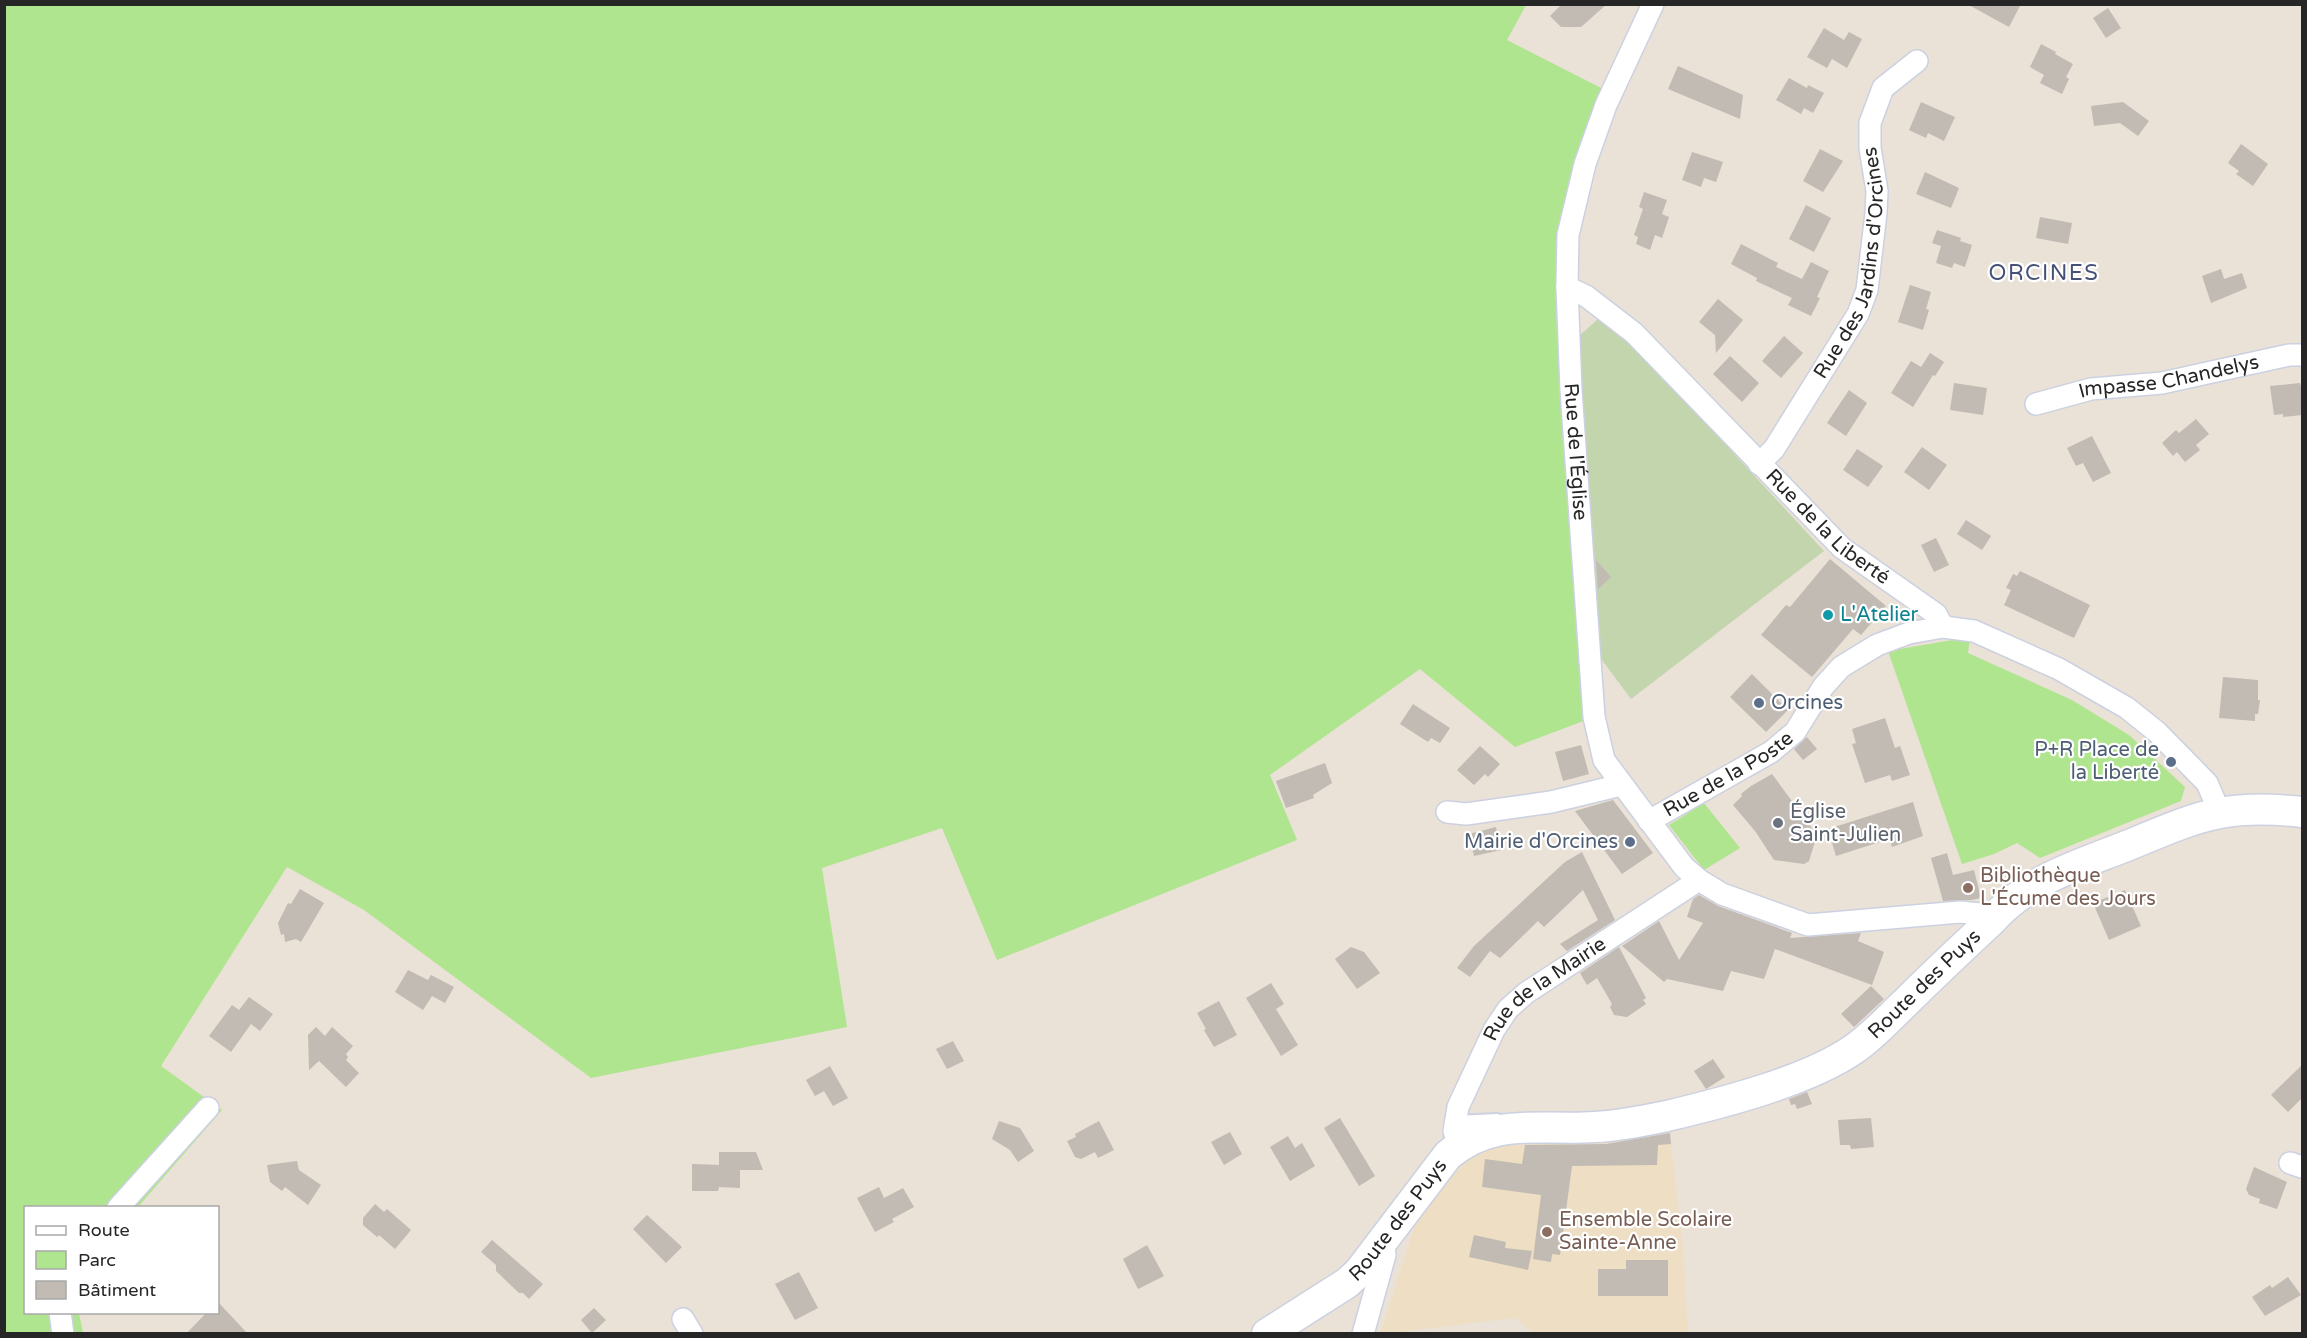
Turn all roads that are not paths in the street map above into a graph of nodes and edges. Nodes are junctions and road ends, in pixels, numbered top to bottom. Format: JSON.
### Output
{"nodes":[{"id":1,"x":1653,"y":4,"type":"edge"},
{"id":2,"x":1917,"y":62,"type":"dead end"},
{"id":3,"x":1567,"y":287,"type":"junction"},
{"id":4,"x":2302,"y":355,"type":"edge"},
{"id":5,"x":2036,"y":404,"type":"dead end"},
{"id":6,"x":1759,"y":464,"type":"junction"},
{"id":7,"x":1943,"y":627,"type":"junction"},
{"id":8,"x":1622,"y":785,"type":"junction"},
{"id":9,"x":1447,"y":812,"type":"dead end"},
{"id":10,"x":2302,"y":812,"type":"edge"},
{"id":11,"x":2220,"y":813,"type":"junction"},
{"id":12,"x":1649,"y":821,"type":"junction"},
{"id":13,"x":1699,"y":880,"type":"junction"},
{"id":14,"x":1991,"y":921,"type":"junction"},
{"id":15,"x":208,"y":1108,"type":"dead end"},
{"id":16,"x":1458,"y":1133,"type":"junction"},
{"id":17,"x":120,"y":1206,"type":"edge"},
{"id":18,"x":1383,"y":1242,"type":"junction"},
{"id":19,"x":60,"y":1314,"type":"edge"},
{"id":20,"x":63,"y":1334,"type":"edge"},
{"id":21,"x":1267,"y":1334,"type":"edge"},
{"id":22,"x":1364,"y":1334,"type":"edge"}],
"edges":[{"from":1,"to":3,"type":"street","name":"Rue de l'Église"},
{"from":2,"to":6,"type":"street","name":"Rue des Jardins d'Orcines"},
{"from":3,"to":6,"type":"street","name":"Rue de la Liberté"},
{"from":3,"to":8,"type":"street","name":"Rue de l'Église"},
{"from":4,"to":5,"type":"street","name":"Impasse Chandelys"},
{"from":6,"to":7,"type":"street","name":"Rue de la Liberté"},
{"from":7,"to":11,"type":"street"},
{"from":7,"to":12,"type":"street","name":"Rue de la Poste"},
{"from":8,"to":9,"type":"street"},
{"from":8,"to":12,"type":"street","name":"Rue de l'Église"},
{"from":10,"to":11,"type":"main road","name":"Route des Puys"},
{"from":11,"to":14,"type":"main road","name":"Route des Puys"},
{"from":12,"to":13,"type":"street","name":"Rue de l'Église"},
{"from":13,"to":14,"type":"street","name":"Rue de l'Église"},
{"from":13,"to":16,"type":"street","name":"Rue de la Mairie"},
{"from":14,"to":16,"type":"main road","name":"Route des Puys"},
{"from":15,"to":17,"type":"street"},
{"from":16,"to":18,"type":"main road","name":"Route des Puys"},
{"from":18,"to":21,"type":"main road","name":"Route des Puys"},
{"from":18,"to":22,"type":"street"},
{"from":19,"to":20,"type":"street"}]}
